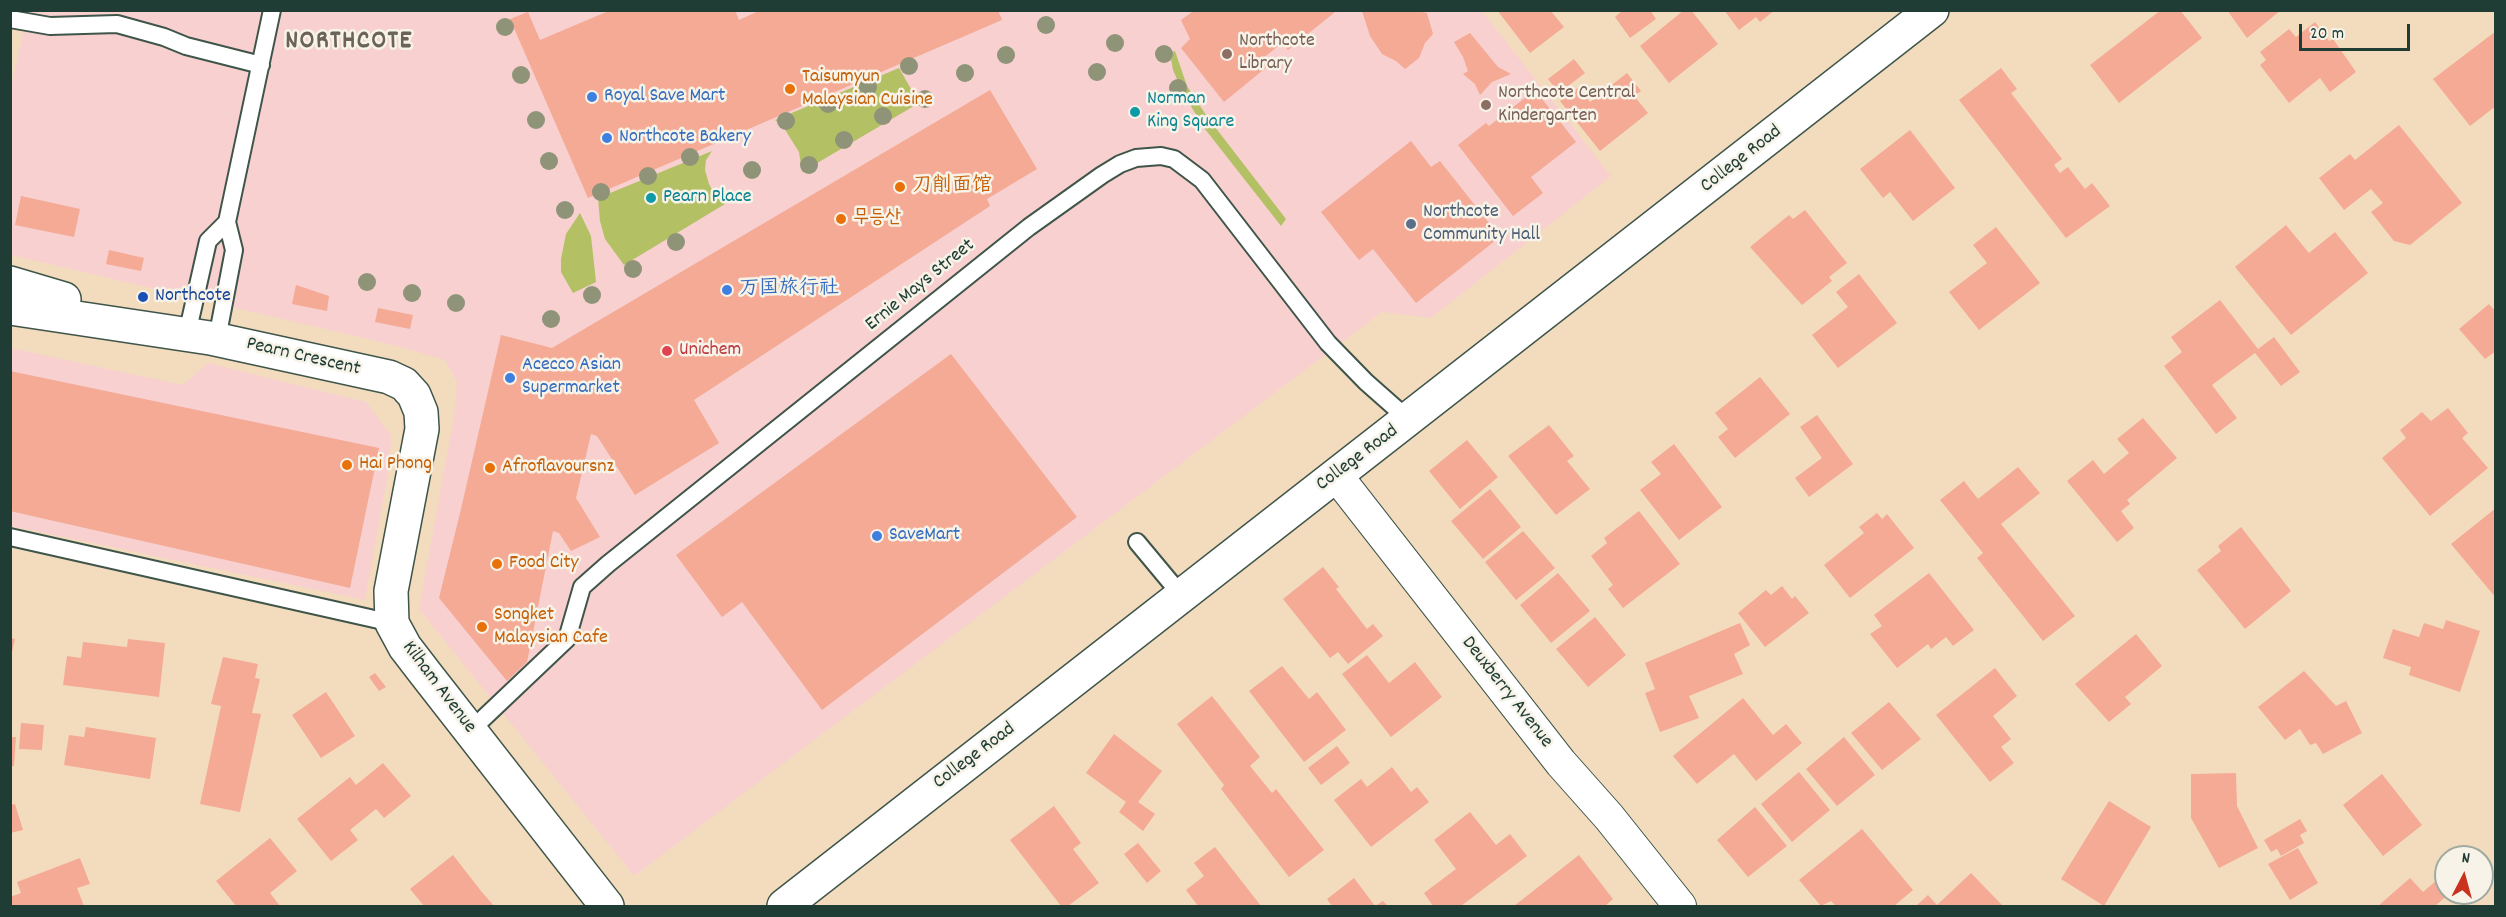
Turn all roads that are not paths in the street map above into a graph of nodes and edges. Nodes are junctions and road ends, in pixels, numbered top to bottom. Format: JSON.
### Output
{"nodes":[{"id":1,"x":97,"y":10,"type":"edge"},
{"id":2,"x":272,"y":10,"type":"edge"},
{"id":3,"x":1921,"y":14,"type":"edge"},
{"id":4,"x":10,"y":19,"type":"edge"},
{"id":5,"x":117,"y":24,"type":"junction"},
{"id":6,"x":261,"y":65,"type":"junction"},
{"id":7,"x":227,"y":222,"type":"junction"},
{"id":8,"x":10,"y":283,"type":"edge"},
{"id":9,"x":10,"y":308,"type":"edge"},
{"id":10,"x":202,"y":336,"type":"junction"},
{"id":11,"x":414,"y":395,"type":"joint"},
{"id":12,"x":1409,"y":420,"type":"junction"},
{"id":13,"x":1336,"y":475,"type":"junction"},
{"id":14,"x":10,"y":537,"type":"edge"},
{"id":15,"x":1137,"y":542,"type":"dead end"},
{"id":16,"x":1182,"y":596,"type":"junction"},
{"id":17,"x":392,"y":622,"type":"junction"},
{"id":18,"x":470,"y":731,"type":"junction"},
{"id":19,"x":607,"y":906,"type":"edge"},
{"id":20,"x":784,"y":906,"type":"edge"},
{"id":21,"x":1680,"y":906,"type":"edge"}],
"edges":[{"from":1,"to":5,"type":"lane"},
{"from":2,"to":6,"type":"lane"},
{"from":3,"to":12,"type":"main road","name":"College Road"},
{"from":4,"to":5,"type":"lane"},
{"from":5,"to":6,"type":"lane"},
{"from":6,"to":7,"type":"lane"},
{"from":7,"to":10,"type":"lane"},
{"from":7,"to":10,"type":"lane"},
{"from":8,"to":10,"type":"main road","name":"Pearn Crescent"},
{"from":9,"to":10,"type":"main road","name":"Pearn Crescent"},
{"from":10,"to":11,"type":"main road","name":"Pearn Crescent"},
{"from":11,"to":17,"type":"main road","name":"Kilham Avenue"},
{"from":12,"to":13,"type":"main road","name":"College Road"},
{"from":12,"to":18,"type":"lane","name":"Ernie Mays Street"},
{"from":13,"to":16,"type":"main road","name":"College Road"},
{"from":13,"to":21,"type":"street","name":"Deuxberry Avenue"},
{"from":14,"to":17,"type":"lane"},
{"from":15,"to":16,"type":"lane"},
{"from":16,"to":20,"type":"main road","name":"College Road"},
{"from":17,"to":18,"type":"main road","name":"Kilham Avenue"},
{"from":18,"to":19,"type":"main road","name":"Kilham Avenue"}]}
